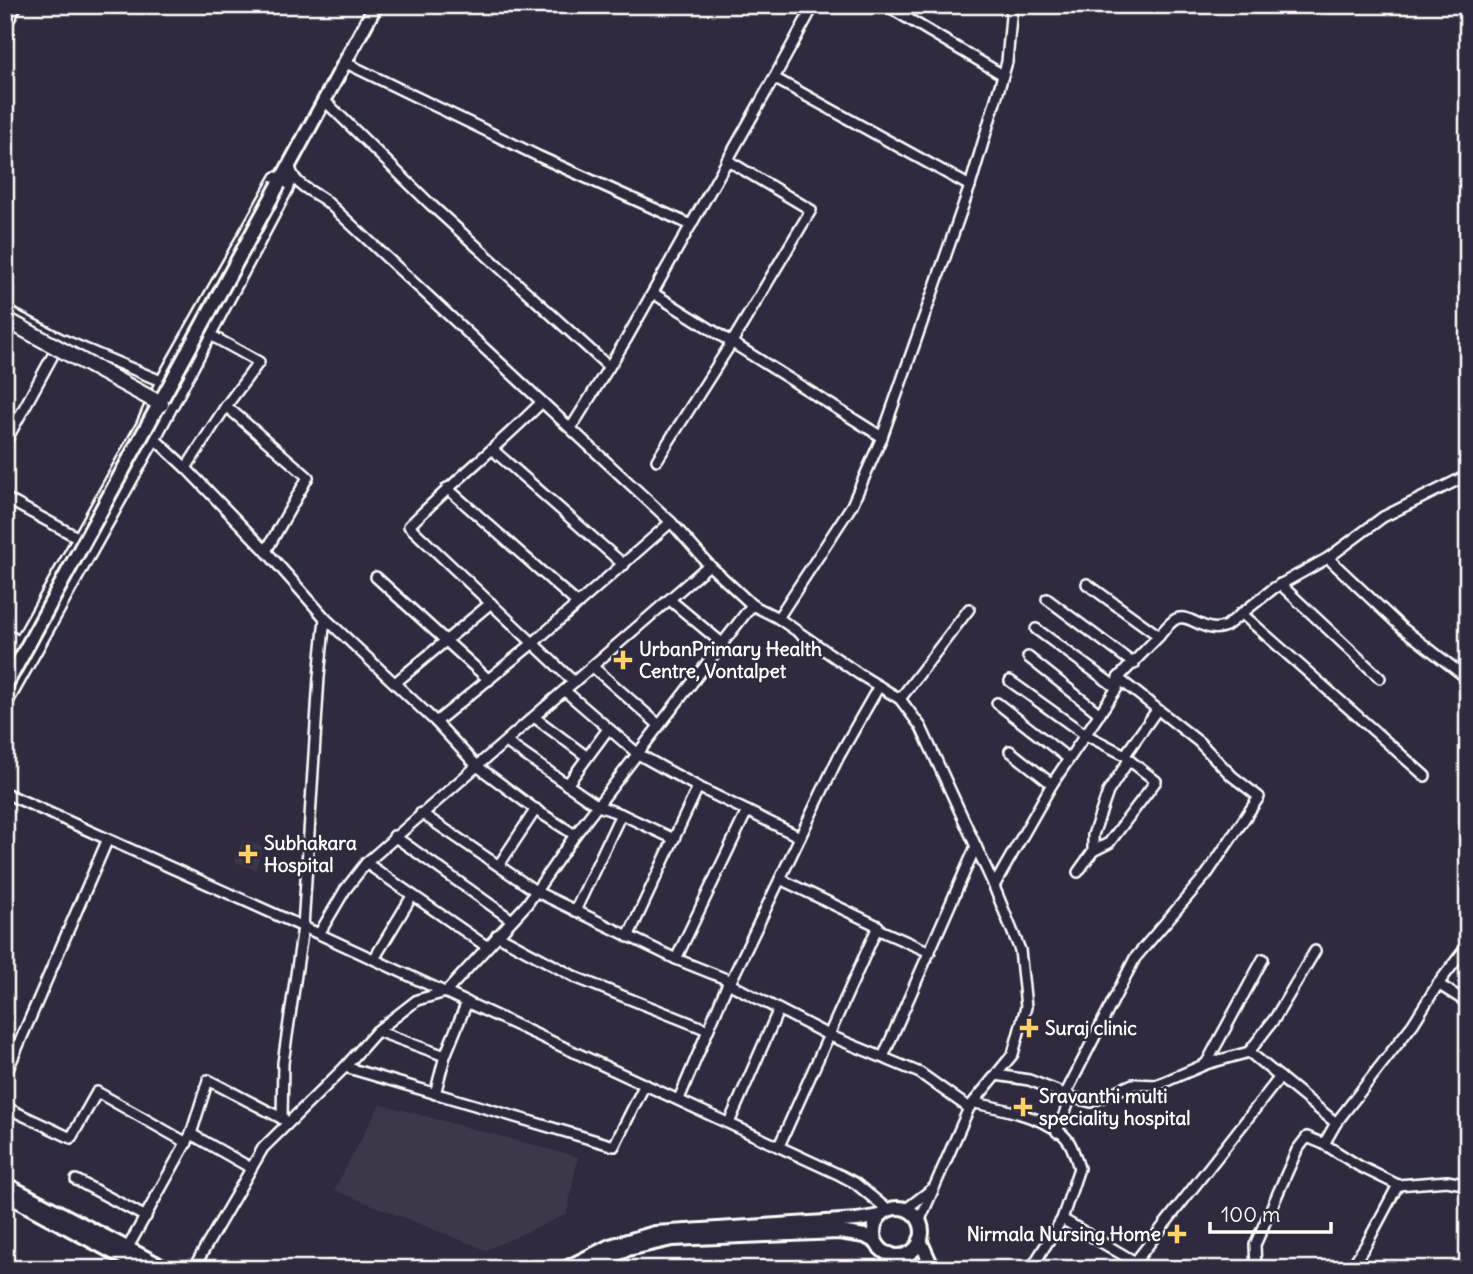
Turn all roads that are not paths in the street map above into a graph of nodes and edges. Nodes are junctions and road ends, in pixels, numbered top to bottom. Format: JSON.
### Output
{"nodes":[{"id":1,"x":18,"y":5,"type":"edge"},
{"id":2,"x":376,"y":5,"type":"edge"},
{"id":3,"x":814,"y":5,"type":"edge"},
{"id":4,"x":886,"y":5,"type":"edge"},
{"id":5,"x":1012,"y":5,"type":"edge"},
{"id":6,"x":5,"y":27,"type":"edge"},
{"id":7,"x":346,"y":63,"type":"junction"},
{"id":8,"x":1003,"y":75,"type":"junction"},
{"id":9,"x":774,"y":78,"type":"junction"},
{"id":10,"x":326,"y":101,"type":"junction"},
{"id":11,"x":727,"y":160,"type":"junction"},
{"id":12,"x":291,"y":170,"type":"junction"},
{"id":13,"x":970,"y":186,"type":"junction"},
{"id":14,"x":691,"y":225,"type":"junction"},
{"id":15,"x":653,"y":293,"type":"junction"},
{"id":16,"x":5,"y":310,"type":"edge"},
{"id":17,"x":5,"y":319,"type":"edge"},
{"id":18,"x":192,"y":325,"type":"junction"},
{"id":19,"x":210,"y":334,"type":"junction"},
{"id":20,"x":61,"y":339,"type":"junction"},
{"id":21,"x":732,"y":342,"type":"junction"},
{"id":22,"x":610,"y":367,"type":"junction"},
{"id":23,"x":161,"y":381,"type":"junction"},
{"id":24,"x":542,"y":402,"type":"junction"},
{"id":25,"x":161,"y":404,"type":"junction"},
{"id":26,"x":226,"y":406,"type":"junction"},
{"id":27,"x":141,"y":426,"type":"junction"},
{"id":28,"x":571,"y":428,"type":"junction"},
{"id":29,"x":882,"y":437,"type":"junction"},
{"id":30,"x":155,"y":439,"type":"junction"},
{"id":31,"x":5,"y":443,"type":"edge"},
{"id":32,"x":493,"y":450,"type":"junction"},
{"id":33,"x":657,"y":460,"type":"dead end"},
{"id":34,"x":186,"y":468,"type":"junction"},
{"id":35,"x":1468,"y":475,"type":"edge"},
{"id":36,"x":447,"y":488,"type":"junction"},
{"id":37,"x":5,"y":498,"type":"edge"},
{"id":38,"x":671,"y":522,"type":"junction"},
{"id":39,"x":77,"y":537,"type":"junction"},
{"id":40,"x":265,"y":551,"type":"junction"},
{"id":41,"x":1328,"y":558,"type":"junction"},
{"id":42,"x":624,"y":565,"type":"junction"},
{"id":43,"x":709,"y":565,"type":"junction"},
{"id":44,"x":376,"y":577,"type":"dead end"},
{"id":45,"x":1087,"y":584,"type":"dead end"},
{"id":46,"x":1280,"y":584,"type":"junction"},
{"id":47,"x":1047,"y":599,"type":"dead end"},
{"id":48,"x":670,"y":600,"type":"junction"},
{"id":49,"x":491,"y":603,"type":"junction"},
{"id":50,"x":578,"y":604,"type":"junction"},
{"id":51,"x":752,"y":605,"type":"junction"},
{"id":52,"x":969,"y":609,"type":"dead end"},
{"id":53,"x":1241,"y":613,"type":"junction"},
{"id":54,"x":325,"y":618,"type":"junction"},
{"id":55,"x":778,"y":618,"type":"junction"},
{"id":56,"x":1036,"y":629,"type":"dead end"},
{"id":57,"x":5,"y":633,"type":"edge"},
{"id":58,"x":1159,"y":636,"type":"junction"},
{"id":59,"x":444,"y":641,"type":"junction"},
{"id":60,"x":20,"y":642,"type":"junction"},
{"id":61,"x":532,"y":644,"type":"junction"},
{"id":62,"x":723,"y":644,"type":"junction"},
{"id":63,"x":1028,"y":657,"type":"dead end"},
{"id":64,"x":1133,"y":664,"type":"junction"},
{"id":65,"x":593,"y":667,"type":"junction"},
{"id":66,"x":5,"y":668,"type":"edge"},
{"id":67,"x":1380,"y":678,"type":"dead end"},
{"id":68,"x":1468,"y":679,"type":"edge"},
{"id":69,"x":489,"y":680,"type":"junction"},
{"id":70,"x":1010,"y":681,"type":"dead end"},
{"id":71,"x":574,"y":682,"type":"junction"},
{"id":72,"x":395,"y":683,"type":"junction"},
{"id":73,"x":1118,"y":683,"type":"junction"},
{"id":74,"x":878,"y":686,"type":"junction"},
{"id":75,"x":5,"y":687,"type":"edge"},
{"id":76,"x":565,"y":691,"type":"junction"},
{"id":77,"x":900,"y":699,"type":"junction"},
{"id":78,"x":997,"y":703,"type":"dead end"},
{"id":79,"x":5,"y":707,"type":"edge"},
{"id":80,"x":1157,"y":710,"type":"junction"},
{"id":81,"x":1100,"y":714,"type":"junction"},
{"id":82,"x":534,"y":717,"type":"junction"},
{"id":83,"x":436,"y":722,"type":"junction"},
{"id":84,"x":659,"y":725,"type":"junction"},
{"id":85,"x":608,"y":729,"type":"junction"},
{"id":86,"x":1084,"y":734,"type":"junction"},
{"id":87,"x":506,"y":742,"type":"junction"},
{"id":88,"x":1010,"y":751,"type":"dead end"},
{"id":89,"x":638,"y":754,"type":"junction"},
{"id":90,"x":586,"y":755,"type":"junction"},
{"id":91,"x":1127,"y":758,"type":"junction"},
{"id":92,"x":1069,"y":759,"type":"junction"},
{"id":93,"x":477,"y":766,"type":"junction"},
{"id":94,"x":1425,"y":775,"type":"dead end"},
{"id":95,"x":1052,"y":784,"type":"junction"},
{"id":96,"x":567,"y":785,"type":"junction"},
{"id":97,"x":698,"y":787,"type":"junction"},
{"id":98,"x":5,"y":793,"type":"edge"},
{"id":99,"x":598,"y":806,"type":"junction"},
{"id":100,"x":536,"y":809,"type":"junction"},
{"id":101,"x":747,"y":811,"type":"junction"},
{"id":102,"x":421,"y":813,"type":"junction"},
{"id":103,"x":621,"y":814,"type":"junction"},
{"id":104,"x":575,"y":835,"type":"junction"},
{"id":105,"x":394,"y":836,"type":"junction"},
{"id":106,"x":800,"y":837,"type":"junction"},
{"id":107,"x":674,"y":839,"type":"junction"},
{"id":108,"x":107,"y":841,"type":"junction"},
{"id":109,"x":976,"y":846,"type":"junction"},
{"id":110,"x":1093,"y":851,"type":"junction"},
{"id":111,"x":366,"y":863,"type":"junction"},
{"id":112,"x":499,"y":865,"type":"junction"},
{"id":113,"x":1078,"y":873,"type":"dead end"},
{"id":114,"x":780,"y":879,"type":"junction"},
{"id":115,"x":994,"y":886,"type":"junction"},
{"id":116,"x":537,"y":892,"type":"junction"},
{"id":117,"x":412,"y":896,"type":"junction"},
{"id":118,"x":575,"y":911,"type":"junction"},
{"id":119,"x":512,"y":920,"type":"junction"},
{"id":120,"x":303,"y":927,"type":"junction"},
{"id":121,"x":877,"y":929,"type":"junction"},
{"id":122,"x":319,"y":934,"type":"junction"},
{"id":123,"x":497,"y":935,"type":"junction"},
{"id":124,"x":628,"y":937,"type":"junction"},
{"id":125,"x":1468,"y":945,"type":"edge"},
{"id":126,"x":486,"y":946,"type":"junction"},
{"id":127,"x":1315,"y":951,"type":"dead end"},
{"id":128,"x":929,"y":952,"type":"junction"},
{"id":129,"x":374,"y":959,"type":"junction"},
{"id":130,"x":676,"y":959,"type":"junction"},
{"id":131,"x":1263,"y":959,"type":"dead end"},
{"id":132,"x":729,"y":982,"type":"junction"},
{"id":133,"x":1438,"y":984,"type":"junction"},
{"id":134,"x":446,"y":992,"type":"junction"},
{"id":135,"x":467,"y":1002,"type":"junction"},
{"id":136,"x":1468,"y":1003,"type":"edge"},
{"id":137,"x":778,"y":1011,"type":"junction"},
{"id":138,"x":708,"y":1030,"type":"junction"},
{"id":139,"x":377,"y":1031,"type":"junction"},
{"id":140,"x":828,"y":1035,"type":"junction"},
{"id":141,"x":1249,"y":1052,"type":"junction"},
{"id":142,"x":446,"y":1056,"type":"junction"},
{"id":143,"x":883,"y":1057,"type":"junction"},
{"id":144,"x":1206,"y":1064,"type":"junction"},
{"id":145,"x":345,"y":1067,"type":"junction"},
{"id":146,"x":996,"y":1075,"type":"junction"},
{"id":147,"x":5,"y":1076,"type":"edge"},
{"id":148,"x":1280,"y":1077,"type":"junction"},
{"id":149,"x":645,"y":1084,"type":"junction"},
{"id":150,"x":435,"y":1094,"type":"junction"},
{"id":151,"x":1069,"y":1095,"type":"junction"},
{"id":152,"x":679,"y":1099,"type":"junction"},
{"id":153,"x":972,"y":1106,"type":"junction"},
{"id":154,"x":5,"y":1107,"type":"edge"},
{"id":155,"x":286,"y":1121,"type":"junction"},
{"id":156,"x":729,"y":1123,"type":"junction"},
{"id":157,"x":1336,"y":1123,"type":"junction"},
{"id":158,"x":1057,"y":1132,"type":"junction"},
{"id":159,"x":189,"y":1139,"type":"junction"},
{"id":160,"x":1324,"y":1144,"type":"junction"},
{"id":161,"x":779,"y":1146,"type":"junction"},
{"id":162,"x":251,"y":1168,"type":"junction"},
{"id":163,"x":76,"y":1180,"type":"dead end"},
{"id":164,"x":5,"y":1184,"type":"edge"},
{"id":165,"x":1398,"y":1185,"type":"junction"},
{"id":166,"x":1468,"y":1185,"type":"edge"},
{"id":167,"x":936,"y":1186,"type":"junction"},
{"id":168,"x":5,"y":1194,"type":"edge"},
{"id":169,"x":906,"y":1209,"type":"junction"},
{"id":170,"x":884,"y":1213,"type":"junction"},
{"id":171,"x":146,"y":1217,"type":"junction"},
{"id":172,"x":1062,"y":1219,"type":"junction"},
{"id":173,"x":919,"y":1222,"type":"junction"},
{"id":174,"x":920,"y":1240,"type":"junction"},
{"id":175,"x":876,"y":1242,"type":"junction"},
{"id":176,"x":127,"y":1249,"type":"junction"},
{"id":177,"x":890,"y":1254,"type":"junction"},
{"id":178,"x":1135,"y":1262,"type":"junction"},
{"id":179,"x":144,"y":1269,"type":"edge"},
{"id":180,"x":167,"y":1269,"type":"edge"},
{"id":181,"x":193,"y":1269,"type":"edge"},
{"id":182,"x":564,"y":1269,"type":"edge"},
{"id":183,"x":585,"y":1269,"type":"edge"},
{"id":184,"x":909,"y":1269,"type":"edge"},
{"id":185,"x":933,"y":1269,"type":"edge"},
{"id":186,"x":1031,"y":1269,"type":"edge"},
{"id":187,"x":1147,"y":1269,"type":"edge"},
{"id":188,"x":1256,"y":1269,"type":"edge"},
{"id":189,"x":1350,"y":1269,"type":"edge"}],
"edges":[{"from":1,"to":6,"type":"street"},
{"from":2,"to":7,"type":"main road"},
{"from":3,"to":9,"type":"street"},
{"from":4,"to":8,"type":"street"},
{"from":5,"to":8,"type":"street"},
{"from":7,"to":10,"type":"main road"},
{"from":7,"to":14,"type":"street"},
{"from":8,"to":13,"type":"street"},
{"from":9,"to":11,"type":"street"},
{"from":9,"to":13,"type":"street"},
{"from":10,"to":12,"type":"main road"},
{"from":10,"to":22,"type":"street"},
{"from":11,"to":14,"type":"street"},
{"from":11,"to":21,"type":"street"},
{"from":12,"to":18,"type":"street"},
{"from":12,"to":19,"type":"street"},
{"from":12,"to":24,"type":"street"},
{"from":12,"to":25,"type":"main road","bridge":true},
{"from":13,"to":29,"type":"street"},
{"from":14,"to":15,"type":"street"},
{"from":15,"to":21,"type":"street"},
{"from":15,"to":22,"type":"street"},
{"from":16,"to":20,"type":"street"},
{"from":17,"to":25,"type":"main road","bridge":true},
{"from":18,"to":19,"type":"street"},
{"from":18,"to":23,"type":"street"},
{"from":19,"to":26,"type":"street"},
{"from":19,"to":30,"type":"street"},
{"from":20,"to":23,"type":"street"},
{"from":20,"to":31,"type":"street"},
{"from":21,"to":29,"type":"street"},
{"from":21,"to":33,"type":"street"},
{"from":22,"to":28,"type":"street"},
{"from":23,"to":27,"type":"street"},
{"from":24,"to":28,"type":"street"},
{"from":24,"to":32,"type":"street"},
{"from":25,"to":75,"type":"main road","bridge":true},
{"from":26,"to":34,"type":"street"},
{"from":26,"to":40,"type":"street"},
{"from":27,"to":30,"type":"street"},
{"from":27,"to":39,"type":"street"},
{"from":28,"to":38,"type":"street"},
{"from":29,"to":55,"type":"street"},
{"from":30,"to":34,"type":"street"},
{"from":30,"to":79,"type":"street"},
{"from":32,"to":36,"type":"street"},
{"from":32,"to":42,"type":"street"},
{"from":34,"to":40,"type":"street"},
{"from":35,"to":41,"type":"street"},
{"from":36,"to":49,"type":"street"},
{"from":36,"to":50,"type":"street"},
{"from":37,"to":39,"type":"street"},
{"from":38,"to":42,"type":"street"},
{"from":38,"to":43,"type":"street"},
{"from":39,"to":60,"type":"street"},
{"from":40,"to":54,"type":"street"},
{"from":41,"to":46,"type":"street"},
{"from":41,"to":68,"type":"street"},
{"from":42,"to":50,"type":"street"},
{"from":43,"to":48,"type":"street"},
{"from":43,"to":51,"type":"street"},
{"from":44,"to":59,"type":"street"},
{"from":45,"to":58,"type":"street"},
{"from":46,"to":53,"type":"street"},
{"from":46,"to":67,"type":"street"},
{"from":47,"to":64,"type":"street"},
{"from":48,"to":62,"type":"street"},
{"from":48,"to":65,"type":"street"},
{"from":49,"to":59,"type":"street"},
{"from":49,"to":61,"type":"street"},
{"from":50,"to":61,"type":"street"},
{"from":51,"to":55,"type":"street"},
{"from":51,"to":62,"type":"street"},
{"from":52,"to":77,"type":"street"},
{"from":53,"to":58,"type":"street"},
{"from":53,"to":94,"type":"street"},
{"from":54,"to":72,"type":"street"},
{"from":54,"to":120,"type":"street"},
{"from":55,"to":74,"type":"street"},
{"from":56,"to":73,"type":"street"},
{"from":57,"to":60,"type":"street"},
{"from":58,"to":64,"type":"street"},
{"from":59,"to":69,"type":"street"},
{"from":59,"to":72,"type":"street"},
{"from":60,"to":66,"type":"street"},
{"from":61,"to":69,"type":"street"},
{"from":61,"to":71,"type":"street"},
{"from":62,"to":84,"type":"street"},
{"from":63,"to":81,"type":"street"},
{"from":64,"to":73,"type":"street"},
{"from":65,"to":71,"type":"street"},
{"from":65,"to":84,"type":"street"},
{"from":69,"to":83,"type":"street"},
{"from":70,"to":86,"type":"street"},
{"from":71,"to":76,"type":"street"},
{"from":72,"to":83,"type":"street"},
{"from":73,"to":80,"type":"street"},
{"from":73,"to":81,"type":"street"},
{"from":74,"to":77,"type":"street"},
{"from":74,"to":106,"type":"street"},
{"from":76,"to":82,"type":"street"},
{"from":76,"to":85,"type":"street"},
{"from":77,"to":109,"type":"street"},
{"from":78,"to":92,"type":"street"},
{"from":80,"to":91,"type":"street"},
{"from":80,"to":151,"type":"street"},
{"from":81,"to":86,"type":"street"},
{"from":82,"to":87,"type":"street"},
{"from":82,"to":90,"type":"street"},
{"from":83,"to":93,"type":"street"},
{"from":84,"to":89,"type":"street"},
{"from":85,"to":89,"type":"street"},
{"from":85,"to":90,"type":"street"},
{"from":86,"to":91,"type":"street"},
{"from":86,"to":92,"type":"street"},
{"from":87,"to":93,"type":"street"},
{"from":87,"to":96,"type":"street"},
{"from":88,"to":95,"type":"street"},
{"from":89,"to":97,"type":"street"},
{"from":89,"to":99,"type":"street"},
{"from":90,"to":96,"type":"street"},
{"from":91,"to":110,"type":"street"},
{"from":91,"to":110,"type":"street"},
{"from":92,"to":95,"type":"street"},
{"from":93,"to":100,"type":"street"},
{"from":93,"to":102,"type":"street"},
{"from":95,"to":115,"type":"street"},
{"from":96,"to":99,"type":"street"},
{"from":97,"to":101,"type":"street"},
{"from":97,"to":107,"type":"street"},
{"from":98,"to":108,"type":"street"},
{"from":99,"to":103,"type":"street"},
{"from":99,"to":104,"type":"street"},
{"from":100,"to":104,"type":"street"},
{"from":100,"to":112,"type":"street"},
{"from":101,"to":106,"type":"street"},
{"from":101,"to":130,"type":"street"},
{"from":102,"to":105,"type":"street"},
{"from":102,"to":112,"type":"street"},
{"from":103,"to":107,"type":"street"},
{"from":103,"to":118,"type":"street"},
{"from":104,"to":116,"type":"street"},
{"from":105,"to":111,"type":"street"},
{"from":105,"to":119,"type":"street"},
{"from":106,"to":114,"type":"street"},
{"from":107,"to":124,"type":"street"},
{"from":108,"to":120,"type":"street"},
{"from":108,"to":147,"type":"street"},
{"from":109,"to":115,"type":"street"},
{"from":109,"to":128,"type":"street"},
{"from":110,"to":113,"type":"street"},
{"from":111,"to":117,"type":"street"},
{"from":111,"to":122,"type":"street"},
{"from":112,"to":116,"type":"street"},
{"from":114,"to":121,"type":"street"},
{"from":114,"to":132,"type":"street"},
{"from":115,"to":146,"type":"street"},
{"from":116,"to":118,"type":"street"},
{"from":116,"to":119,"type":"street"},
{"from":117,"to":126,"type":"street"},
{"from":117,"to":129,"type":"street"},
{"from":118,"to":124,"type":"street"},
{"from":119,"to":123,"type":"street"},
{"from":120,"to":122,"type":"street"},
{"from":120,"to":155,"type":"street"},
{"from":121,"to":128,"type":"street"},
{"from":121,"to":140,"type":"street"},
{"from":122,"to":129,"type":"street"},
{"from":123,"to":126,"type":"street"},
{"from":123,"to":138,"type":"street"},
{"from":124,"to":130,"type":"street"},
{"from":125,"to":133,"type":"street"},
{"from":126,"to":134,"type":"street"},
{"from":127,"to":141,"type":"street"},
{"from":128,"to":143,"type":"street"},
{"from":129,"to":134,"type":"street"},
{"from":130,"to":132,"type":"street"},
{"from":131,"to":144,"type":"street"},
{"from":132,"to":137,"type":"street"},
{"from":132,"to":138,"type":"street"},
{"from":133,"to":136,"type":"street"},
{"from":133,"to":157,"type":"street"},
{"from":134,"to":135,"type":"street"},
{"from":134,"to":139,"type":"street"},
{"from":135,"to":142,"type":"street"},
{"from":135,"to":149,"type":"street"},
{"from":137,"to":140,"type":"street"},
{"from":137,"to":156,"type":"street"},
{"from":138,"to":152,"type":"street"},
{"from":139,"to":142,"type":"street"},
{"from":139,"to":145,"type":"street"},
{"from":140,"to":143,"type":"street"},
{"from":140,"to":161,"type":"street"},
{"from":141,"to":144,"type":"street"},
{"from":141,"to":148,"type":"street"},
{"from":142,"to":150,"type":"street"},
{"from":143,"to":153,"type":"street"},
{"from":144,"to":151,"type":"street"},
{"from":145,"to":150,"type":"street"},
{"from":145,"to":155,"type":"street"},
{"from":146,"to":151,"type":"street"},
{"from":146,"to":153,"type":"street"},
{"from":148,"to":157,"type":"street"},
{"from":148,"to":178,"type":"street"},
{"from":149,"to":150,"type":"street"},
{"from":149,"to":152,"type":"street"},
{"from":151,"to":158,"type":"street"},
{"from":152,"to":156,"type":"street"},
{"from":153,"to":158,"type":"street"},
{"from":153,"to":167,"type":"street"},
{"from":154,"to":159,"type":"street"},
{"from":155,"to":159,"type":"street"},
{"from":155,"to":162,"type":"street"},
{"from":156,"to":161,"type":"street"},
{"from":157,"to":160,"type":"street"},
{"from":158,"to":172,"type":"street"},
{"from":159,"to":162,"type":"street"},
{"from":159,"to":171,"type":"street"},
{"from":160,"to":165,"type":"street"},
{"from":160,"to":188,"type":"street"},
{"from":161,"to":170,"type":"street"},
{"from":162,"to":181,"type":"street"},
{"from":163,"to":171,"type":"street"},
{"from":164,"to":176,"type":"main road"},
{"from":165,"to":166,"type":"street"},
{"from":165,"to":189,"type":"street"},
{"from":167,"to":169,"type":"street"},
{"from":167,"to":173,"type":"street"},
{"from":168,"to":179,"type":"main road"},
{"from":169,"to":170,"type":"main road"},
{"from":169,"to":173,"type":"main road"},
{"from":170,"to":175,"type":"main road"},
{"from":170,"to":182,"type":"main road"},
{"from":171,"to":176,"type":"street"},
{"from":172,"to":178,"type":"street"},
{"from":172,"to":186,"type":"street"},
{"from":173,"to":174,"type":"main road"},
{"from":174,"to":177,"type":"main road"},
{"from":174,"to":185,"type":"main road"},
{"from":175,"to":177,"type":"main road"},
{"from":175,"to":183,"type":"main road"},
{"from":176,"to":180,"type":"main road"},
{"from":177,"to":184,"type":"main road"},
{"from":178,"to":187,"type":"street"}]}
